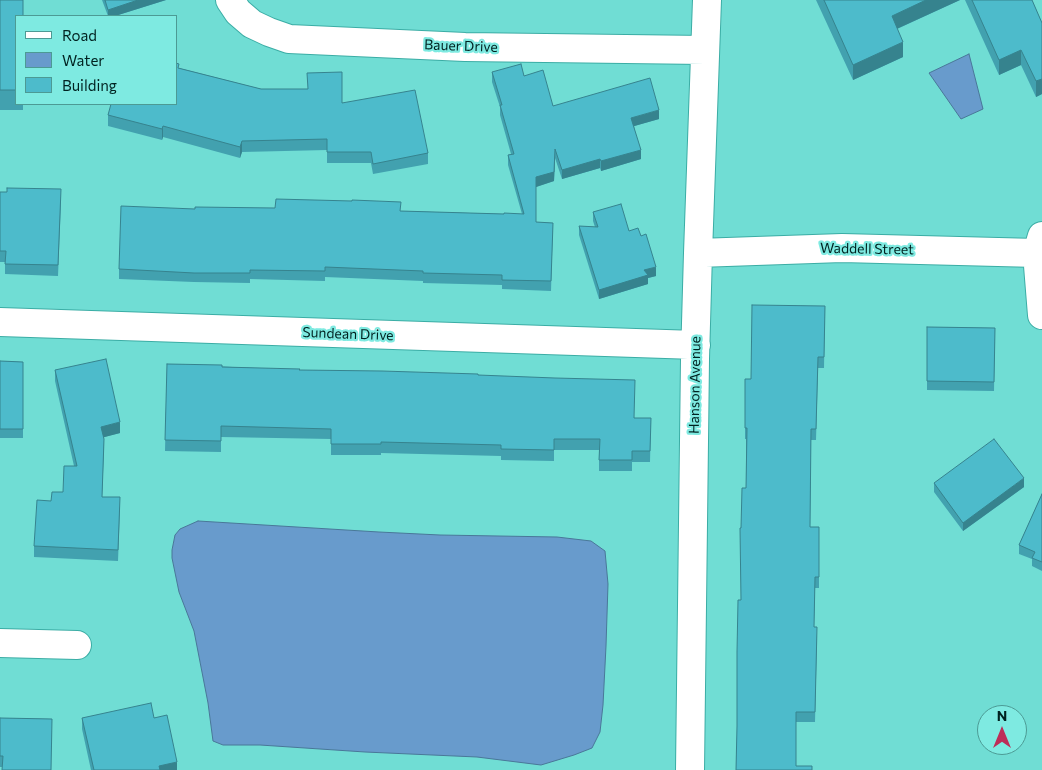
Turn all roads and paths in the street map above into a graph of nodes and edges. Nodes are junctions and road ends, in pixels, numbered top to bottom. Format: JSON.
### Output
{"nodes":[{"id":1,"x":230,"y":0,"type":"edge"},
{"id":2,"x":707,"y":0,"type":"edge"},
{"id":3,"x":705,"y":50,"type":"junction"},
{"id":4,"x":1039,"y":245,"type":"edge"},
{"id":5,"x":698,"y":253,"type":"junction"},
{"id":6,"x":1042,"y":314,"type":"edge"},
{"id":7,"x":0,"y":322,"type":"edge"},
{"id":8,"x":696,"y":345,"type":"junction"},
{"id":9,"x":0,"y":643,"type":"edge"},
{"id":10,"x":77,"y":645,"type":"dead end"},
{"id":11,"x":690,"y":770,"type":"edge"}],
"edges":[{"from":1,"to":3,"type":"lane","name":"Bauer Drive"},
{"from":2,"to":3,"type":"lane","name":"Hanson Avenue"},
{"from":3,"to":5,"type":"lane","name":"Hanson Avenue"},
{"from":4,"to":5,"type":"lane","name":"Waddell Street"},
{"from":4,"to":6,"type":"lane"},
{"from":5,"to":8,"type":"lane","name":"Hanson Avenue"},
{"from":7,"to":8,"type":"lane","name":"Sundean Drive"},
{"from":8,"to":11,"type":"lane","name":"Hanson Avenue"},
{"from":9,"to":10,"type":"lane"}]}
